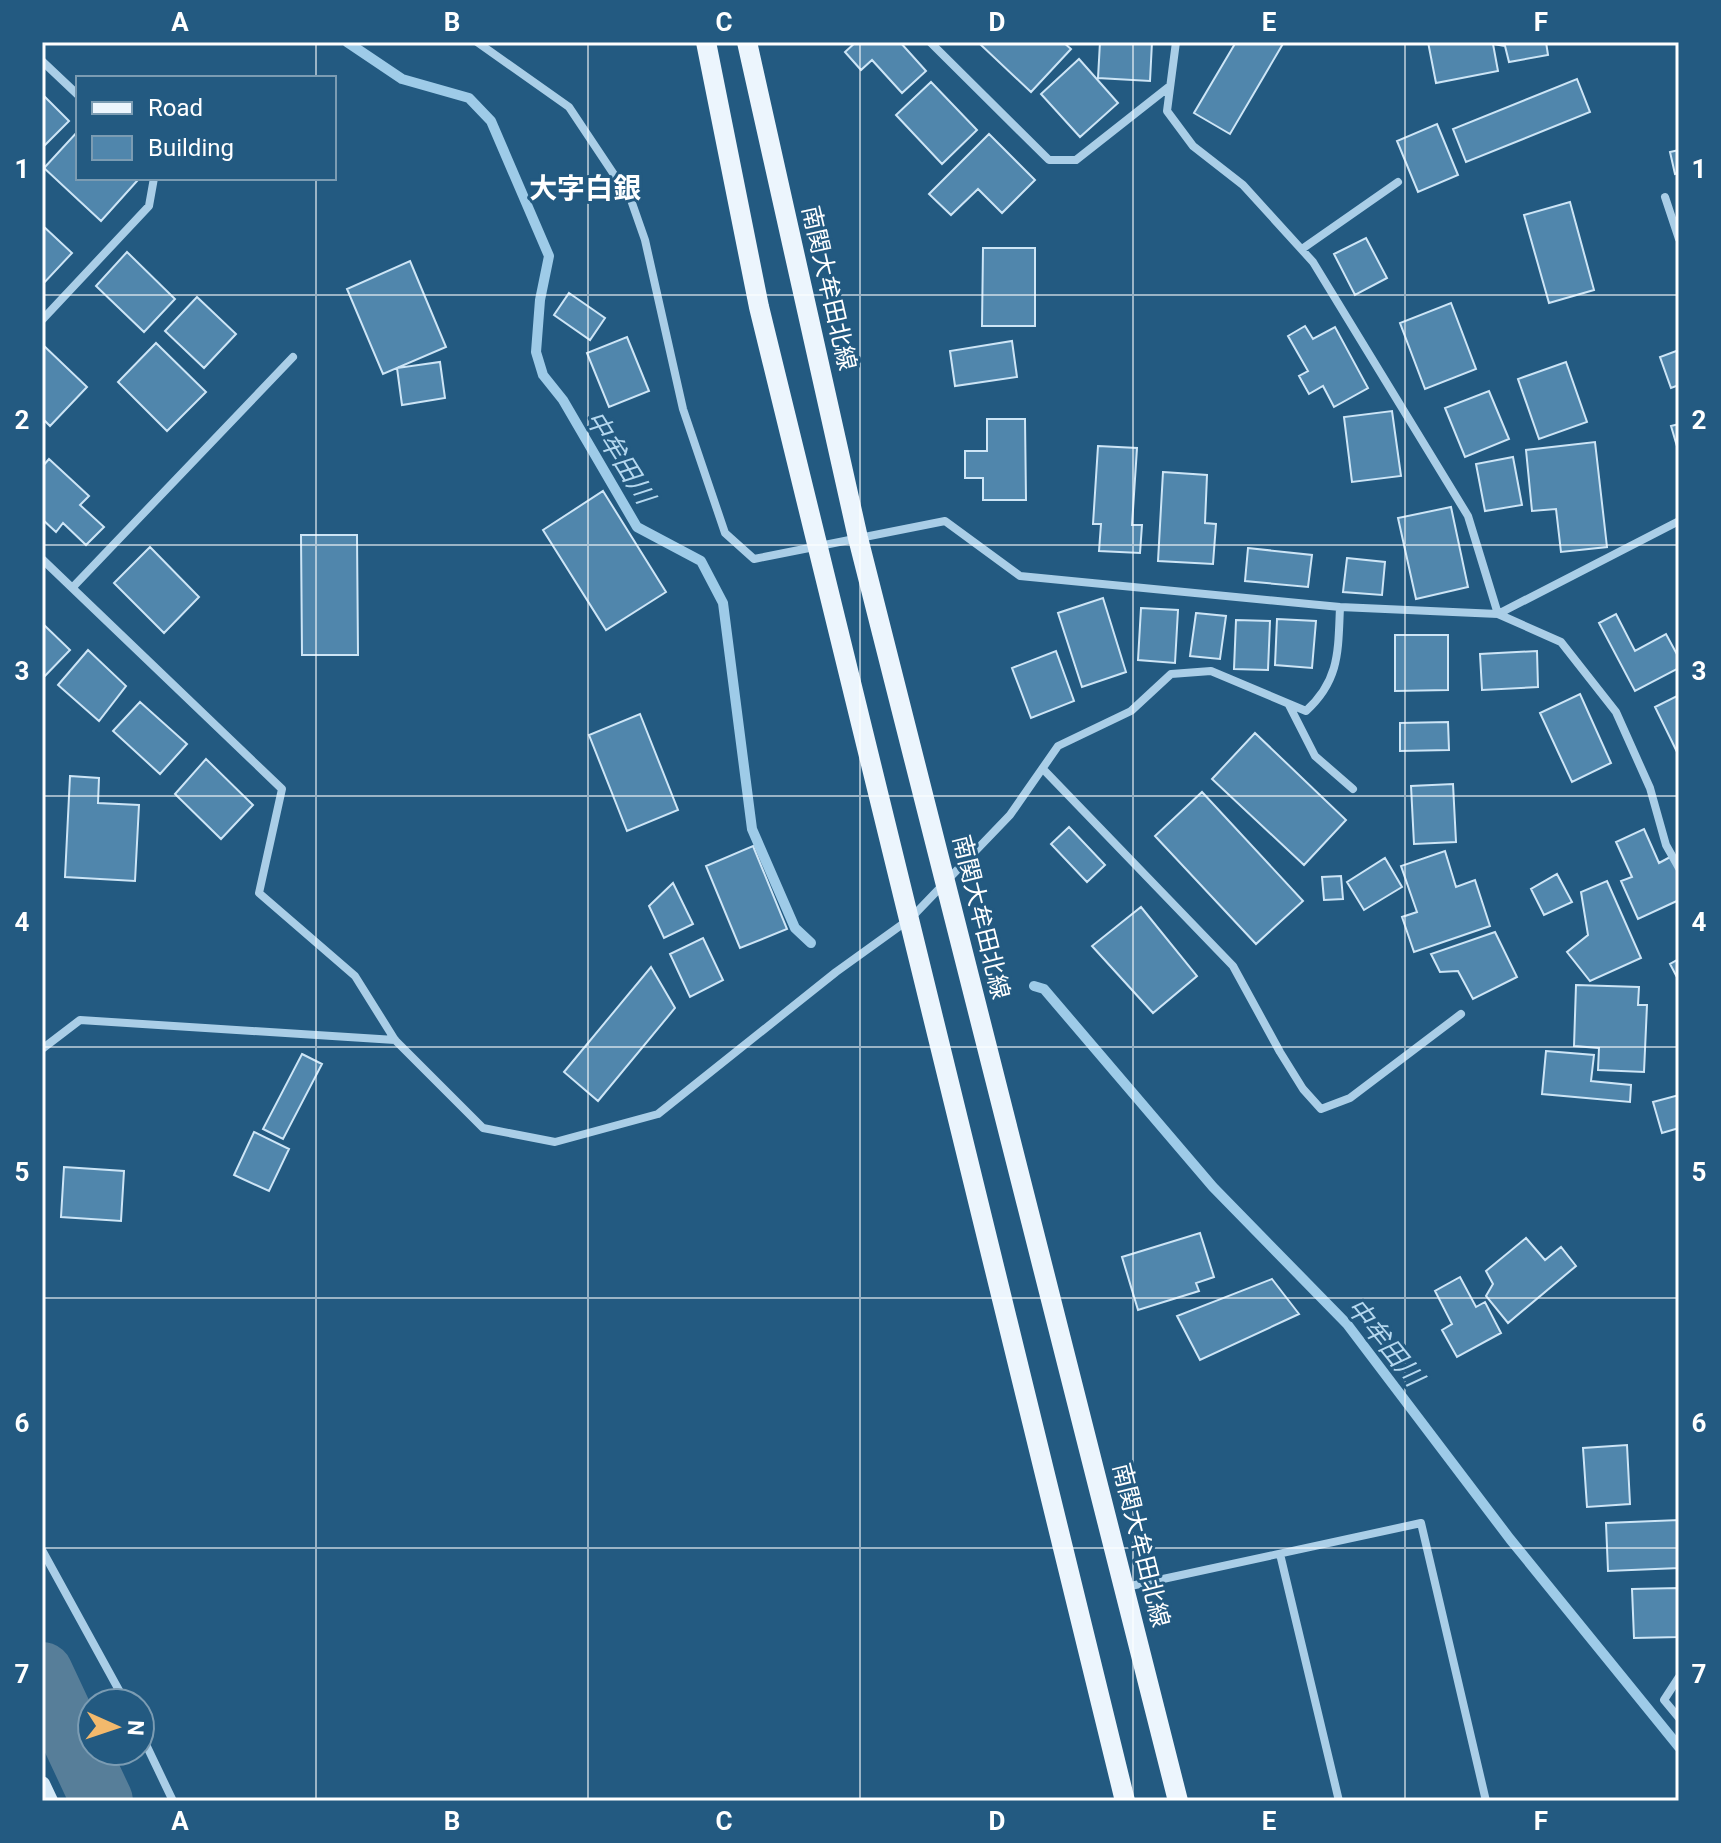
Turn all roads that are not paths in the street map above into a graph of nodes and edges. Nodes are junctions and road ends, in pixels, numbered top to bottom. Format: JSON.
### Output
{"nodes":[{"id":1,"x":477,"y":42,"type":"edge"},
{"id":2,"x":706,"y":42,"type":"edge"},
{"id":3,"x":747,"y":42,"type":"edge"},
{"id":4,"x":930,"y":42,"type":"edge"},
{"id":5,"x":1176,"y":42,"type":"edge"},
{"id":6,"x":42,"y":61,"type":"edge"},
{"id":7,"x":1170,"y":86,"type":"junction"},
{"id":8,"x":76,"y":93,"type":"edge"},
{"id":9,"x":154,"y":180,"type":"edge"},
{"id":10,"x":1398,"y":182,"type":"dead end"},
{"id":11,"x":1665,"y":197,"type":"dead end"},
{"id":12,"x":1679,"y":239,"type":"edge"},
{"id":13,"x":1302,"y":249,"type":"junction"},
{"id":14,"x":42,"y":320,"type":"edge"},
{"id":15,"x":293,"y":357,"type":"dead end"},
{"id":16,"x":1679,"y":521,"type":"edge"},
{"id":17,"x":858,"y":538,"type":"junction"},
{"id":18,"x":818,"y":544,"type":"junction"},
{"id":19,"x":42,"y":559,"type":"edge"},
{"id":20,"x":73,"y":587,"type":"junction"},
{"id":21,"x":1340,"y":607,"type":"junction"},
{"id":22,"x":1498,"y":614,"type":"junction"},
{"id":23,"x":1288,"y":704,"type":"junction"},
{"id":24,"x":1043,"y":769,"type":"junction"},
{"id":25,"x":1353,"y":789,"type":"dead end"},
{"id":26,"x":1679,"y":868,"type":"edge"},
{"id":27,"x":945,"y":881,"type":"junction"},
{"id":28,"x":911,"y":918,"type":"junction"},
{"id":29,"x":1461,"y":1014,"type":"dead end"},
{"id":30,"x":395,"y":1040,"type":"junction"},
{"id":31,"x":42,"y":1049,"type":"edge"},
{"id":32,"x":42,"y":1550,"type":"edge"},
{"id":33,"x":1280,"y":1554,"type":"junction"},
{"id":34,"x":1126,"y":1587,"type":"junction"},
{"id":35,"x":1679,"y":1677,"type":"edge"},
{"id":36,"x":117,"y":1687,"type":"edge"},
{"id":37,"x":1679,"y":1718,"type":"edge"},
{"id":38,"x":156,"y":1765,"type":"edge"},
{"id":39,"x":42,"y":1784,"type":"edge"},
{"id":40,"x":50,"y":1801,"type":"edge"},
{"id":41,"x":173,"y":1801,"type":"edge"},
{"id":42,"x":1125,"y":1801,"type":"edge"},
{"id":43,"x":1178,"y":1801,"type":"edge"},
{"id":44,"x":1339,"y":1801,"type":"edge"},
{"id":45,"x":1486,"y":1801,"type":"edge"}],
"edges":[{"from":1,"to":18,"type":"street"},
{"from":2,"to":18,"type":"main road"},
{"from":3,"to":17,"type":"main road","name":"南関大牟田北線"},
{"from":4,"to":7,"type":"street"},
{"from":5,"to":7,"type":"street"},
{"from":6,"to":8,"type":"street"},
{"from":7,"to":13,"type":"street"},
{"from":9,"to":14,"type":"street"},
{"from":10,"to":13,"type":"street"},
{"from":11,"to":12,"type":"street"},
{"from":13,"to":22,"type":"street"},
{"from":15,"to":20,"type":"street"},
{"from":16,"to":22,"type":"street"},
{"from":17,"to":18,"type":"street"},
{"from":17,"to":21,"type":"street"},
{"from":17,"to":27,"type":"main road","name":"南関大牟田北線"},
{"from":18,"to":28,"type":"main road"},
{"from":19,"to":20,"type":"street"},
{"from":20,"to":30,"type":"street"},
{"from":21,"to":22,"type":"street"},
{"from":21,"to":23,"type":"street"},
{"from":22,"to":26,"type":"street"},
{"from":23,"to":24,"type":"street"},
{"from":23,"to":25,"type":"street"},
{"from":24,"to":27,"type":"street"},
{"from":24,"to":29,"type":"street"},
{"from":27,"to":28,"type":"street"},
{"from":27,"to":34,"type":"main road","name":"南関大牟田北線"},
{"from":28,"to":30,"type":"street"},
{"from":28,"to":42,"type":"main road"},
{"from":30,"to":31,"type":"street"},
{"from":32,"to":36,"type":"street"},
{"from":33,"to":34,"type":"street"},
{"from":33,"to":44,"type":"street"},
{"from":33,"to":45,"type":"street"},
{"from":34,"to":43,"type":"main road","name":"南関大牟田北線"},
{"from":35,"to":37,"type":"street"},
{"from":38,"to":41,"type":"street"},
{"from":39,"to":40,"type":"street"}]}
